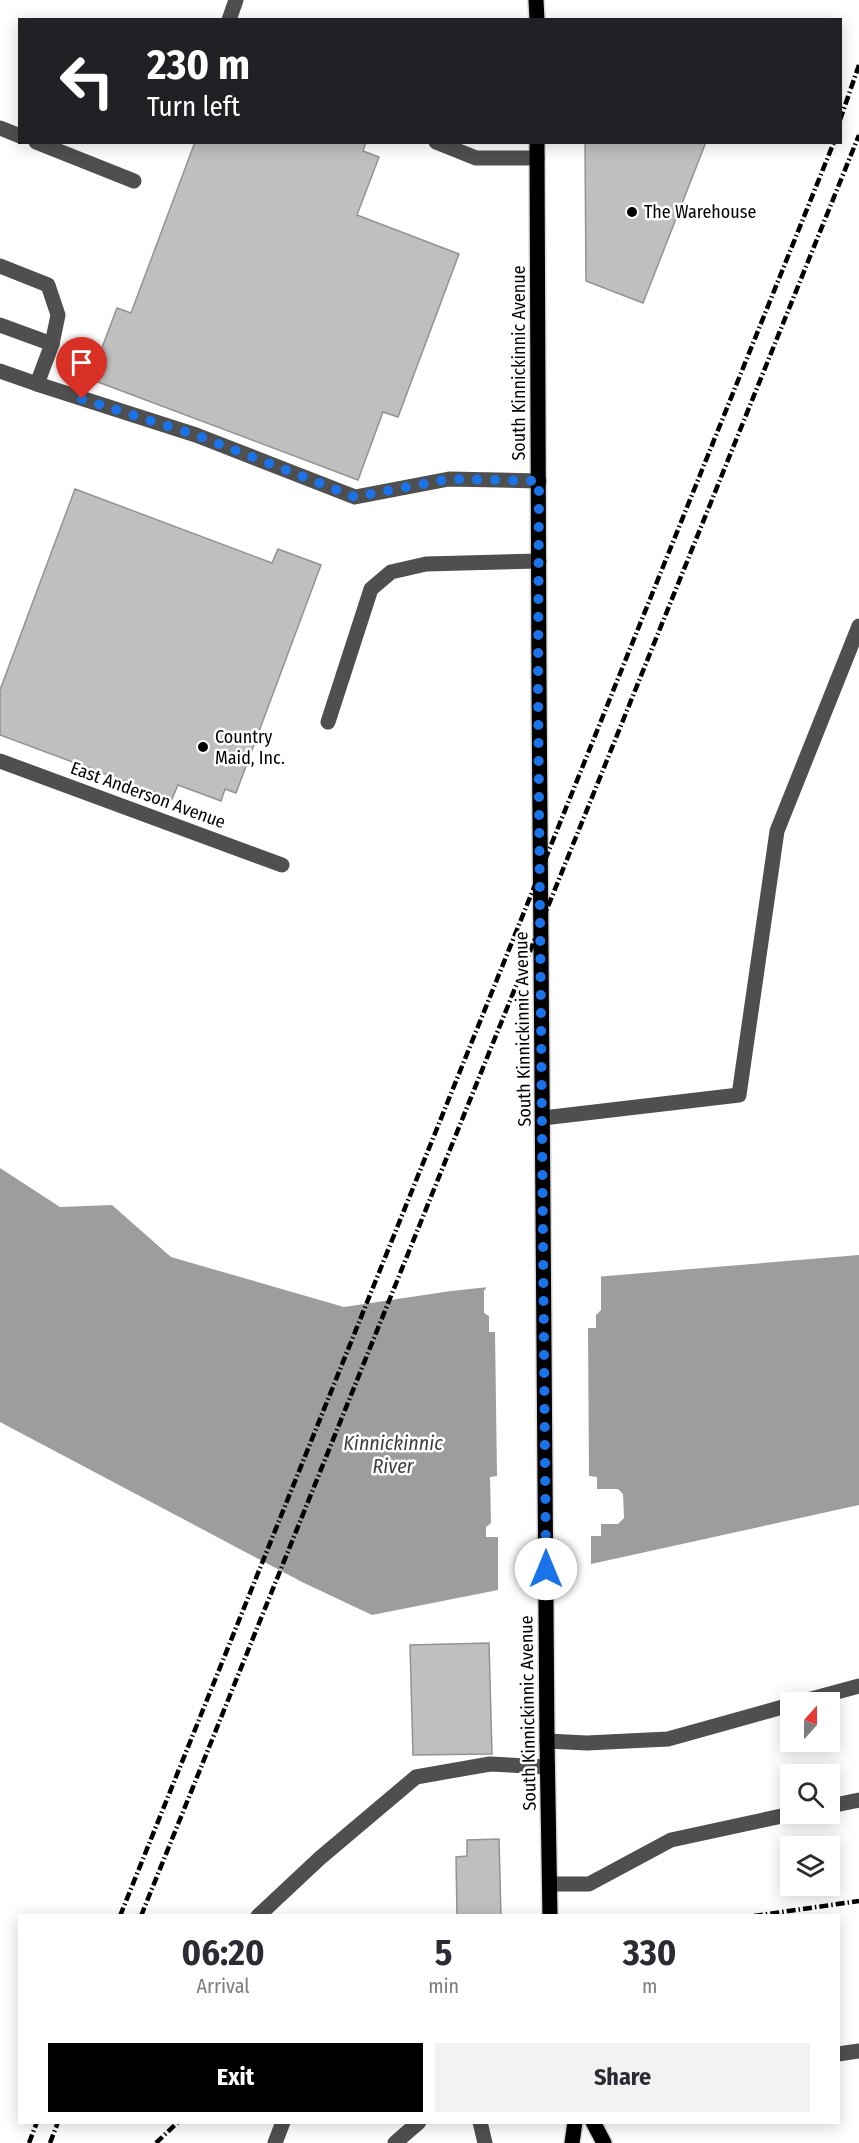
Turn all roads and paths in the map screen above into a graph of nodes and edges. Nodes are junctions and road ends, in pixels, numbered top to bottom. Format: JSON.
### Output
{"nodes":[{"id":1,"x":236,"y":0,"type":"edge"},
{"id":2,"x":537,"y":0,"type":"edge"},
{"id":3,"x":230,"y":18,"type":"edge"},
{"id":4,"x":537,"y":18,"type":"edge"},
{"id":5,"x":0,"y":128,"type":"edge"},
{"id":6,"x":18,"y":135,"type":"edge"},
{"id":7,"x":41,"y":144,"type":"edge"},
{"id":8,"x":441,"y":144,"type":"edge"},
{"id":9,"x":537,"y":144,"type":"edge"},
{"id":10,"x":537,"y":158,"type":"junction"},
{"id":11,"x":134,"y":181,"type":"dead end"},
{"id":12,"x":0,"y":266,"type":"edge"},
{"id":13,"x":0,"y":325,"type":"edge"},
{"id":14,"x":52,"y":344,"type":"junction"},
{"id":15,"x":0,"y":371,"type":"edge"},
{"id":16,"x":37,"y":384,"type":"junction"},
{"id":17,"x":539,"y":481,"type":"junction"},
{"id":18,"x":539,"y":561,"type":"junction"},
{"id":19,"x":859,"y":626,"type":"edge"},
{"id":20,"x":328,"y":722,"type":"dead end"},
{"id":21,"x":0,"y":761,"type":"edge"},
{"id":22,"x":282,"y":866,"type":"dead end"},
{"id":23,"x":543,"y":1118,"type":"junction"},
{"id":24,"x":859,"y":1686,"type":"edge"},
{"id":25,"x":837,"y":1692,"type":"edge"},
{"id":26,"x":780,"y":1708,"type":"edge"},
{"id":27,"x":547,"y":1741,"type":"junction"},
{"id":28,"x":547,"y":1767,"type":"junction"},
{"id":29,"x":859,"y":1800,"type":"edge"},
{"id":30,"x":840,"y":1804,"type":"edge"},
{"id":31,"x":780,"y":1816,"type":"edge"},
{"id":32,"x":550,"y":1884,"type":"junction"},
{"id":33,"x":260,"y":1914,"type":"edge"},
{"id":34,"x":550,"y":1914,"type":"edge"},
{"id":35,"x":859,"y":2051,"type":"edge"},
{"id":36,"x":840,"y":2054,"type":"edge"},
{"id":37,"x":282,"y":2124,"type":"edge"},
{"id":38,"x":417,"y":2124,"type":"edge"},
{"id":39,"x":480,"y":2124,"type":"edge"},
{"id":40,"x":574,"y":2124,"type":"edge"},
{"id":41,"x":594,"y":2124,"type":"edge"},
{"id":42,"x":275,"y":2143,"type":"edge"},
{"id":43,"x":395,"y":2143,"type":"edge"},
{"id":44,"x":485,"y":2143,"type":"edge"},
{"id":45,"x":572,"y":2143,"type":"edge"},
{"id":46,"x":604,"y":2143,"type":"edge"}],
"edges":[{"from":1,"to":3,"type":"street"},
{"from":2,"to":4,"type":"main road"},
{"from":5,"to":6,"type":"street"},
{"from":7,"to":11,"type":"street"},
{"from":8,"to":10,"type":"street"},
{"from":9,"to":10,"type":"main road","name":"South Kinnickinnic Avenue"},
{"from":10,"to":17,"type":"main road","name":"South Kinnickinnic Avenue"},
{"from":12,"to":14,"type":"street"},
{"from":13,"to":14,"type":"street"},
{"from":14,"to":16,"type":"street"},
{"from":15,"to":16,"type":"street"},
{"from":16,"to":17,"type":"street"},
{"from":17,"to":18,"type":"main road","name":"South Kinnickinnic Avenue"},
{"from":18,"to":20,"type":"street"},
{"from":18,"to":23,"type":"main road","name":"South Kinnickinnic Avenue"},
{"from":19,"to":23,"type":"street"},
{"from":21,"to":22,"type":"street","name":"East Anderson Avenue"},
{"from":23,"to":27,"type":"main road","name":"South Kinnickinnic Avenue"},
{"from":24,"to":25,"type":"street"},
{"from":26,"to":27,"type":"street"},
{"from":27,"to":28,"type":"main road","name":"South Kinnickinnic Avenue"},
{"from":28,"to":32,"type":"main road","name":"South Kinnickinnic Avenue"},
{"from":28,"to":33,"type":"street"},
{"from":29,"to":30,"type":"street"},
{"from":31,"to":32,"type":"street"},
{"from":32,"to":34,"type":"main road","name":"South Kinnickinnic Avenue"},
{"from":35,"to":36,"type":"street"},
{"from":37,"to":42,"type":"street"},
{"from":38,"to":43,"type":"street"},
{"from":39,"to":44,"type":"street"},
{"from":40,"to":45,"type":"main road"},
{"from":41,"to":46,"type":"main road"}]}
